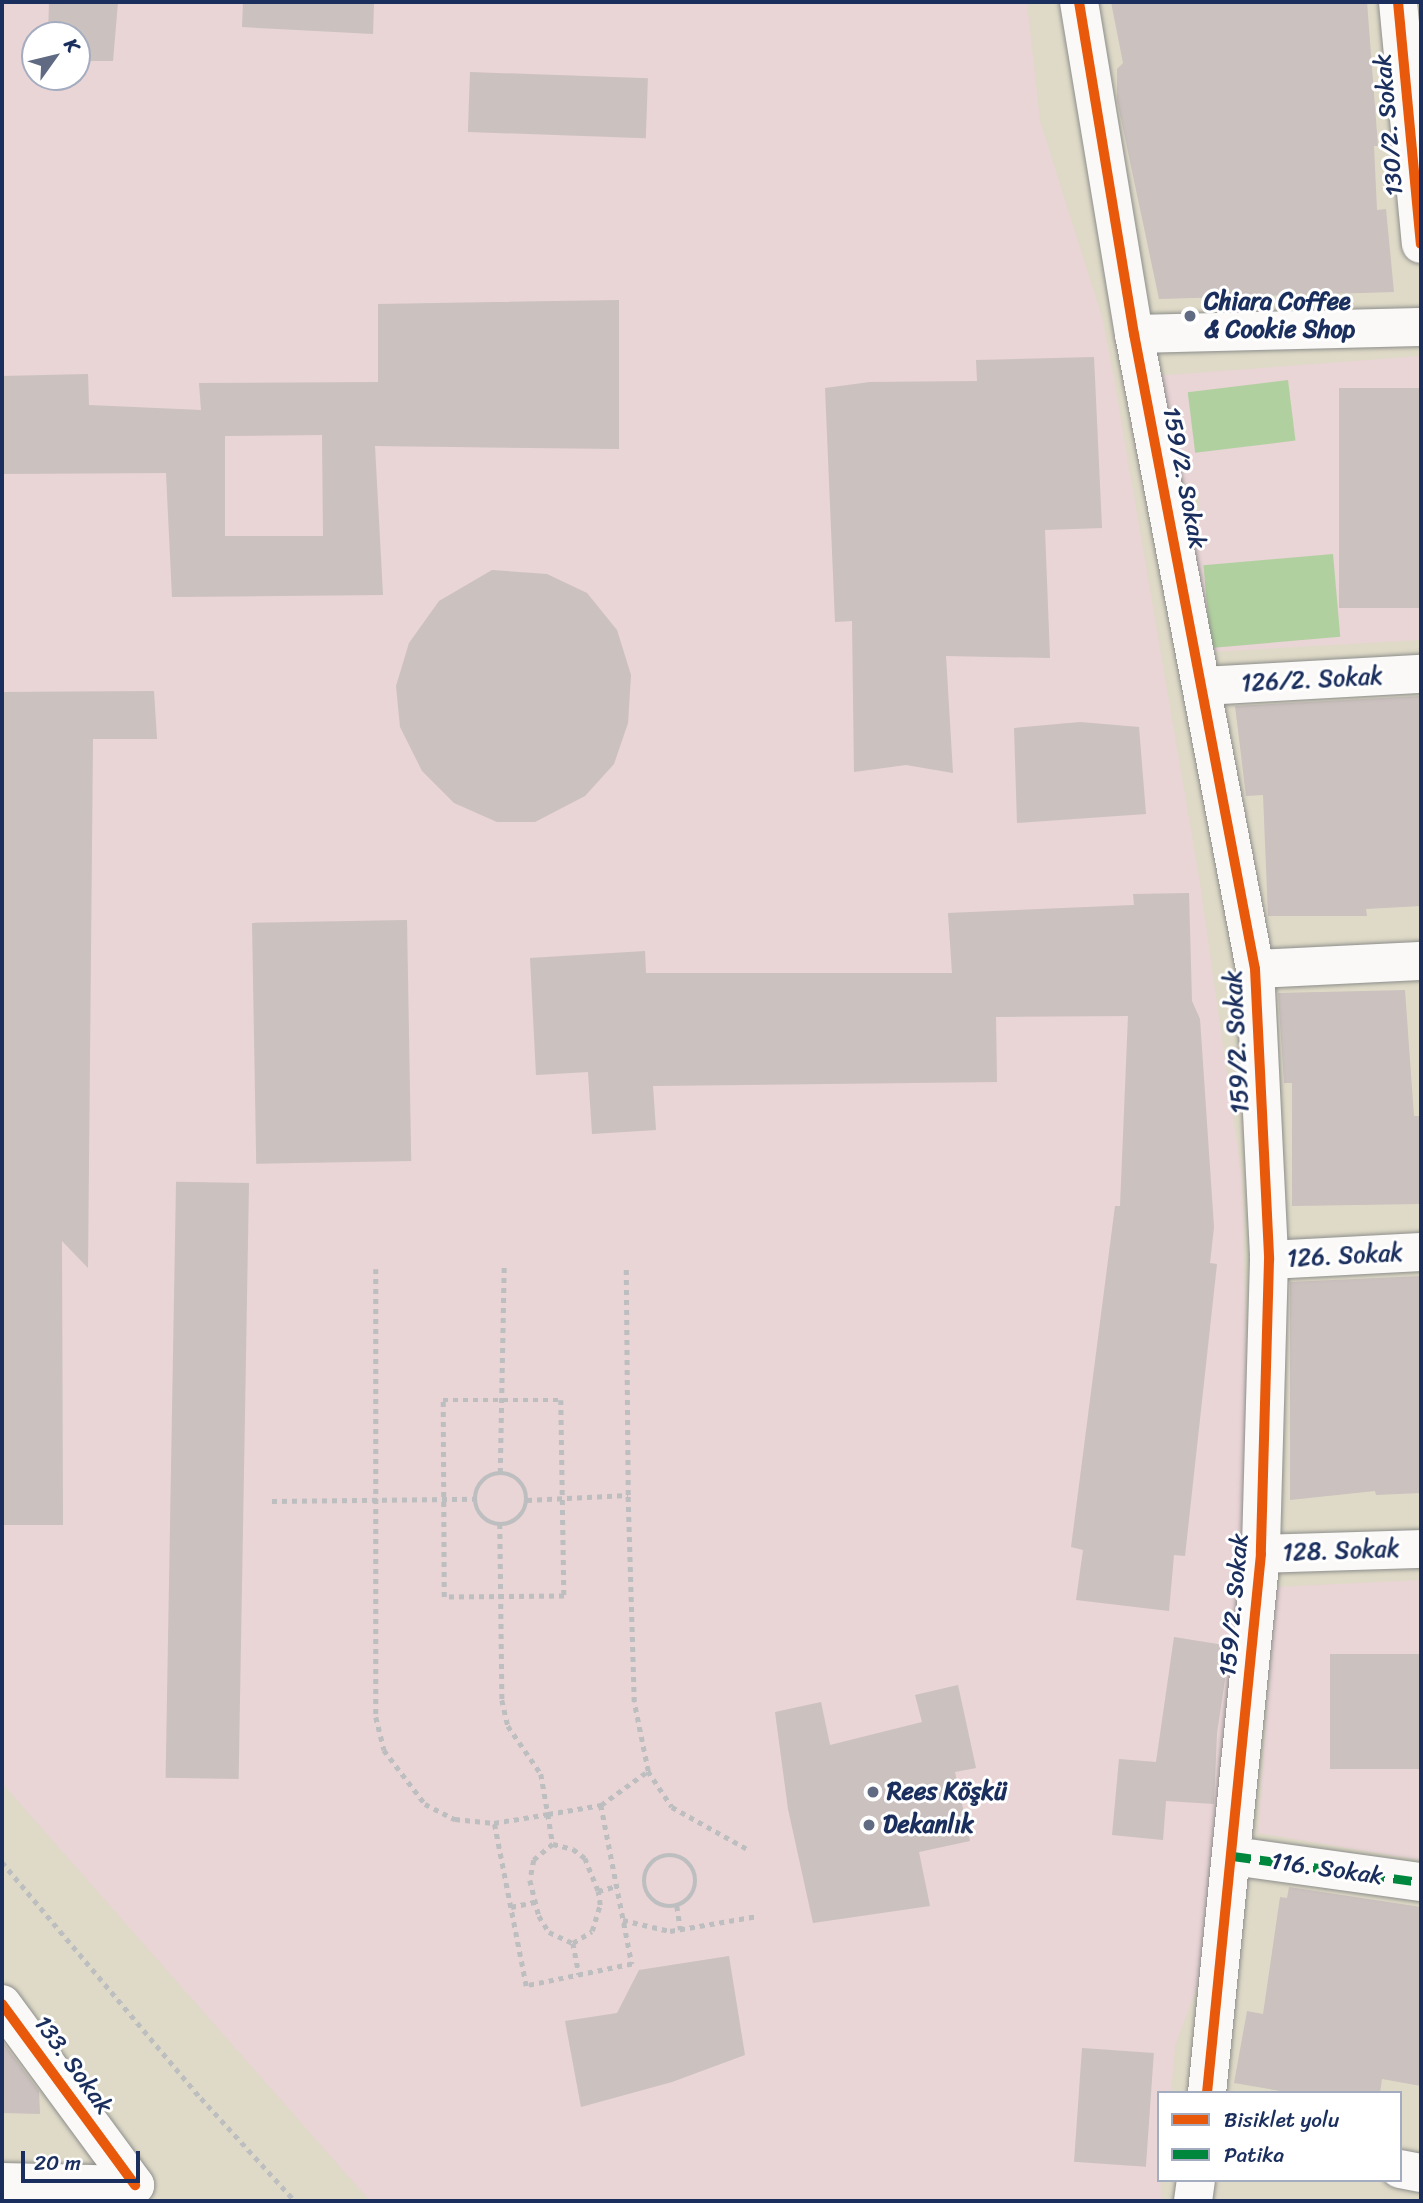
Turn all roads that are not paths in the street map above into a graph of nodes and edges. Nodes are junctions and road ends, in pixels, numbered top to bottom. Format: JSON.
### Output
{"nodes":[{"id":1,"x":1079,"y":2,"type":"edge"},
{"id":2,"x":1398,"y":2,"type":"edge"},
{"id":3,"x":1421,"y":244,"type":"edge"},
{"id":4,"x":1421,"y":327,"type":"edge"},
{"id":5,"x":1134,"y":334,"type":"junction"},
{"id":6,"x":1421,"y":674,"type":"edge"},
{"id":7,"x":1204,"y":686,"type":"junction"},
{"id":8,"x":1421,"y":961,"type":"edge"},
{"id":9,"x":1255,"y":969,"type":"junction"},
{"id":10,"x":1421,"y":1252,"type":"edge"},
{"id":11,"x":1269,"y":1259,"type":"junction"},
{"id":12,"x":1421,"y":1549,"type":"edge"},
{"id":13,"x":1261,"y":1554,"type":"junction"},
{"id":14,"x":1233,"y":1856,"type":"junction"},
{"id":15,"x":1421,"y":1882,"type":"edge"},
{"id":16,"x":2,"y":2004,"type":"edge"},
{"id":17,"x":1207,"y":2091,"type":"edge"},
{"id":18,"x":1402,"y":2169,"type":"edge"},
{"id":19,"x":1421,"y":2173,"type":"edge"},
{"id":20,"x":2,"y":2182,"type":"edge"},
{"id":21,"x":1196,"y":2182,"type":"edge"},
{"id":22,"x":135,"y":2193,"type":"edge"},
{"id":23,"x":1193,"y":2201,"type":"edge"}],
"edges":[{"from":1,"to":5,"type":"street","name":"159/2. Sokak"},
{"from":2,"to":3,"type":"street","name":"130/2. Sokak"},
{"from":4,"to":5,"type":"street"},
{"from":5,"to":7,"type":"street","name":"159/2. Sokak"},
{"from":6,"to":7,"type":"street","name":"126/2. Sokak"},
{"from":7,"to":9,"type":"street","name":"159/2. Sokak"},
{"from":8,"to":9,"type":"street"},
{"from":9,"to":11,"type":"street","name":"159/2. Sokak"},
{"from":10,"to":11,"type":"street","name":"126. Sokak"},
{"from":11,"to":13,"type":"street","name":"159/2. Sokak"},
{"from":12,"to":13,"type":"street","name":"128. Sokak"},
{"from":13,"to":14,"type":"street","name":"159/2. Sokak"},
{"from":14,"to":15,"type":"street","name":"116. Sokak"},
{"from":14,"to":17,"type":"street","name":"159/2. Sokak"},
{"from":16,"to":22,"type":"street","name":"133. Sokak"},
{"from":18,"to":19,"type":"street"},
{"from":20,"to":22,"type":"street"},
{"from":21,"to":23,"type":"street"}]}
